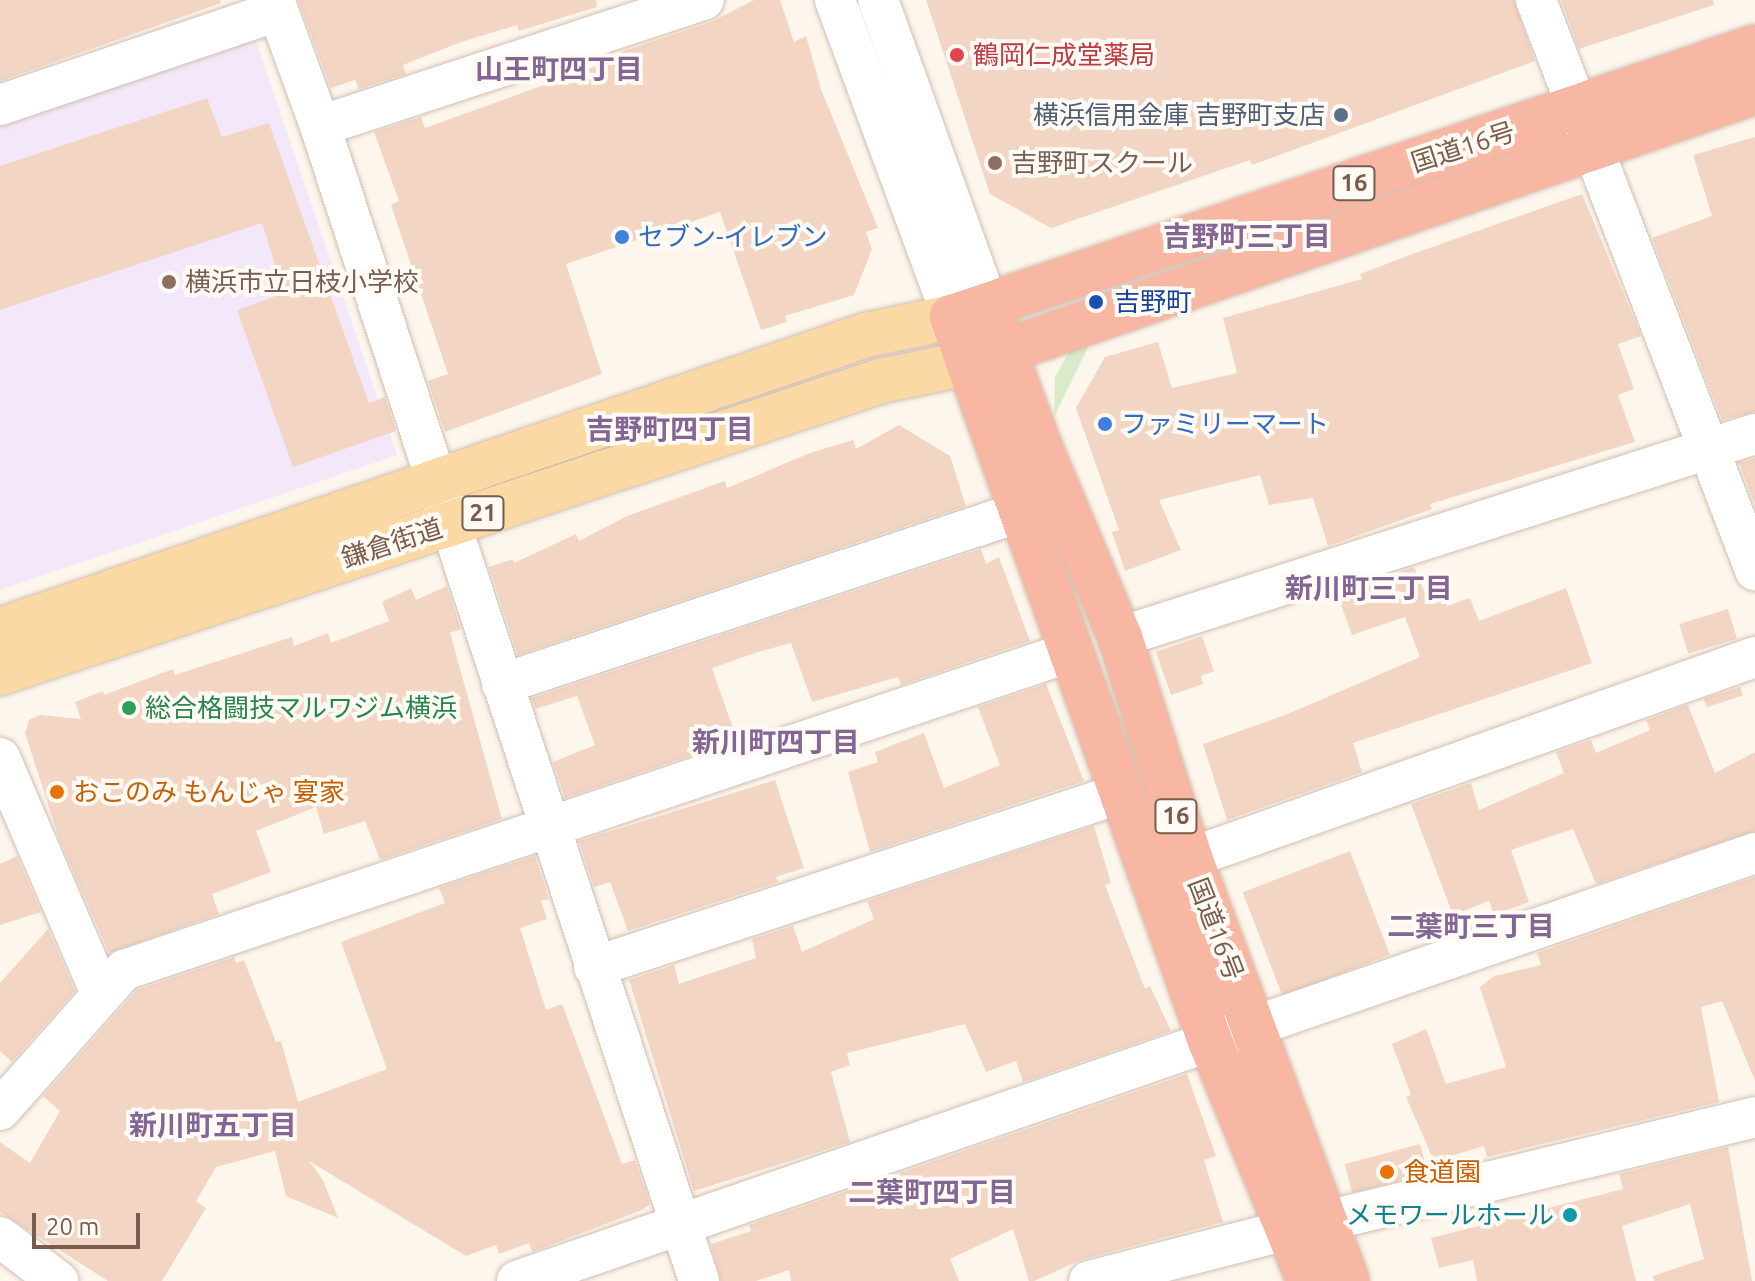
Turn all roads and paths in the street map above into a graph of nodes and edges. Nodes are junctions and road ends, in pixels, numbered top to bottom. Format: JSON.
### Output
{"nodes":[{"id":1,"x":704,"y":0,"type":"edge"},
{"id":2,"x":835,"y":0,"type":"edge"},
{"id":3,"x":878,"y":0,"type":"edge"},
{"id":4,"x":1536,"y":0,"type":"edge"},
{"id":5,"x":276,"y":5,"type":"edge"},
{"id":6,"x":1755,"y":47,"type":"edge"},
{"id":7,"x":1755,"y":92,"type":"edge"},
{"id":8,"x":0,"y":105,"type":"edge"},
{"id":9,"x":1576,"y":109,"type":"junction"},
{"id":10,"x":320,"y":126,"type":"junction"},
{"id":11,"x":1593,"y":151,"type":"junction"},
{"id":12,"x":970,"y":311,"type":"junction"},
{"id":13,"x":988,"y":357,"type":"junction"},
{"id":14,"x":1755,"y":434,"type":"edge"},
{"id":15,"x":1709,"y":450,"type":"junction"},
{"id":16,"x":435,"y":482,"type":"junction"},
{"id":17,"x":1020,"y":512,"type":"junction"},
{"id":18,"x":449,"y":525,"type":"junction"},
{"id":19,"x":1755,"y":570,"type":"edge"},
{"id":20,"x":0,"y":630,"type":"edge"},
{"id":21,"x":1120,"y":637,"type":"junction"},
{"id":22,"x":1070,"y":652,"type":"junction"},
{"id":23,"x":1755,"y":657,"type":"edge"},
{"id":24,"x":0,"y":673,"type":"edge"},
{"id":25,"x":502,"y":684,"type":"junction"},
{"id":26,"x":0,"y":758,"type":"edge"},
{"id":27,"x":1122,"y":793,"type":"junction"},
{"id":28,"x":547,"y":827,"type":"junction"},
{"id":29,"x":1755,"y":853,"type":"edge"},
{"id":30,"x":1190,"y":858,"type":"junction"},
{"id":31,"x":594,"y":967,"type":"junction"},
{"id":32,"x":101,"y":994,"type":"junction"},
{"id":33,"x":1253,"y":1027,"type":"junction"},
{"id":34,"x":1210,"y":1041,"type":"junction"},
{"id":35,"x":0,"y":1110,"type":"edge"},
{"id":36,"x":1755,"y":1117,"type":"edge"},
{"id":37,"x":680,"y":1223,"type":"junction"},
{"id":38,"x":1308,"y":1225,"type":"junction"},
{"id":39,"x":0,"y":1237,"type":"edge"},
{"id":40,"x":58,"y":1281,"type":"edge"},
{"id":41,"x":517,"y":1281,"type":"edge"},
{"id":42,"x":699,"y":1281,"type":"edge"},
{"id":43,"x":1089,"y":1281,"type":"edge"},
{"id":44,"x":1309,"y":1281,"type":"edge"},
{"id":45,"x":1347,"y":1281,"type":"edge"}],
"edges":[{"from":1,"to":10,"type":"street"},
{"from":2,"to":12,"type":"street"},
{"from":3,"to":12,"type":"street"},
{"from":4,"to":9,"type":"street"},
{"from":5,"to":8,"type":"street"},
{"from":5,"to":10,"type":"street"},
{"from":6,"to":9,"type":"highway","name":"国道16号","number":"16"},
{"from":7,"to":11,"type":"highway","name":"国道16号","number":"16"},
{"from":9,"to":11,"type":"street"},
{"from":9,"to":12,"type":"highway","name":"国道16号","number":"16"},
{"from":10,"to":16,"type":"street"},
{"from":11,"to":13,"type":"highway","name":"国道16号","number":"16"},
{"from":11,"to":15,"type":"street"},
{"from":12,"to":13,"type":"highway","name":"国道16号","number":"16"},
{"from":12,"to":16,"type":"main road","name":"鎌倉街道","number":"21"},
{"from":13,"to":17,"type":"highway","name":"国道16号","number":"16"},
{"from":13,"to":18,"type":"main road","name":"鎌倉街道","number":"21"},
{"from":13,"to":21,"type":"highway","name":"国道16号","number":"16"},
{"from":14,"to":15,"type":"street"},
{"from":15,"to":19,"type":"street"},
{"from":15,"to":21,"type":"street"},
{"from":16,"to":18,"type":"street"},
{"from":16,"to":20,"type":"main road","name":"鎌倉街道","number":"21"},
{"from":17,"to":22,"type":"highway","name":"国道16号","number":"16"},
{"from":17,"to":25,"type":"street"},
{"from":18,"to":24,"type":"main road","name":"鎌倉街道","number":"21"},
{"from":18,"to":25,"type":"street"},
{"from":21,"to":30,"type":"highway","name":"国道16号","number":"16"},
{"from":22,"to":27,"type":"highway","name":"国道16号","number":"16"},
{"from":22,"to":28,"type":"street"},
{"from":23,"to":30,"type":"street"},
{"from":25,"to":28,"type":"street"},
{"from":26,"to":32,"type":"street"},
{"from":27,"to":31,"type":"street"},
{"from":27,"to":34,"type":"highway","name":"国道16号","number":"16"},
{"from":28,"to":31,"type":"street"},
{"from":28,"to":32,"type":"street"},
{"from":29,"to":33,"type":"street"},
{"from":30,"to":33,"type":"highway","name":"国道16号","number":"16"},
{"from":31,"to":37,"type":"street"},
{"from":32,"to":35,"type":"street"},
{"from":33,"to":34,"type":"street"},
{"from":33,"to":38,"type":"highway","name":"国道16号","number":"16"},
{"from":34,"to":37,"type":"street"},
{"from":34,"to":38,"type":"highway","name":"国道16号","number":"16"},
{"from":36,"to":38,"type":"street"},
{"from":37,"to":41,"type":"street"},
{"from":37,"to":42,"type":"street"},
{"from":38,"to":43,"type":"street"},
{"from":38,"to":44,"type":"highway","name":"国道16号","number":"16"},
{"from":38,"to":45,"type":"highway","name":"国道16号","number":"16"},
{"from":39,"to":40,"type":"street"}]}
